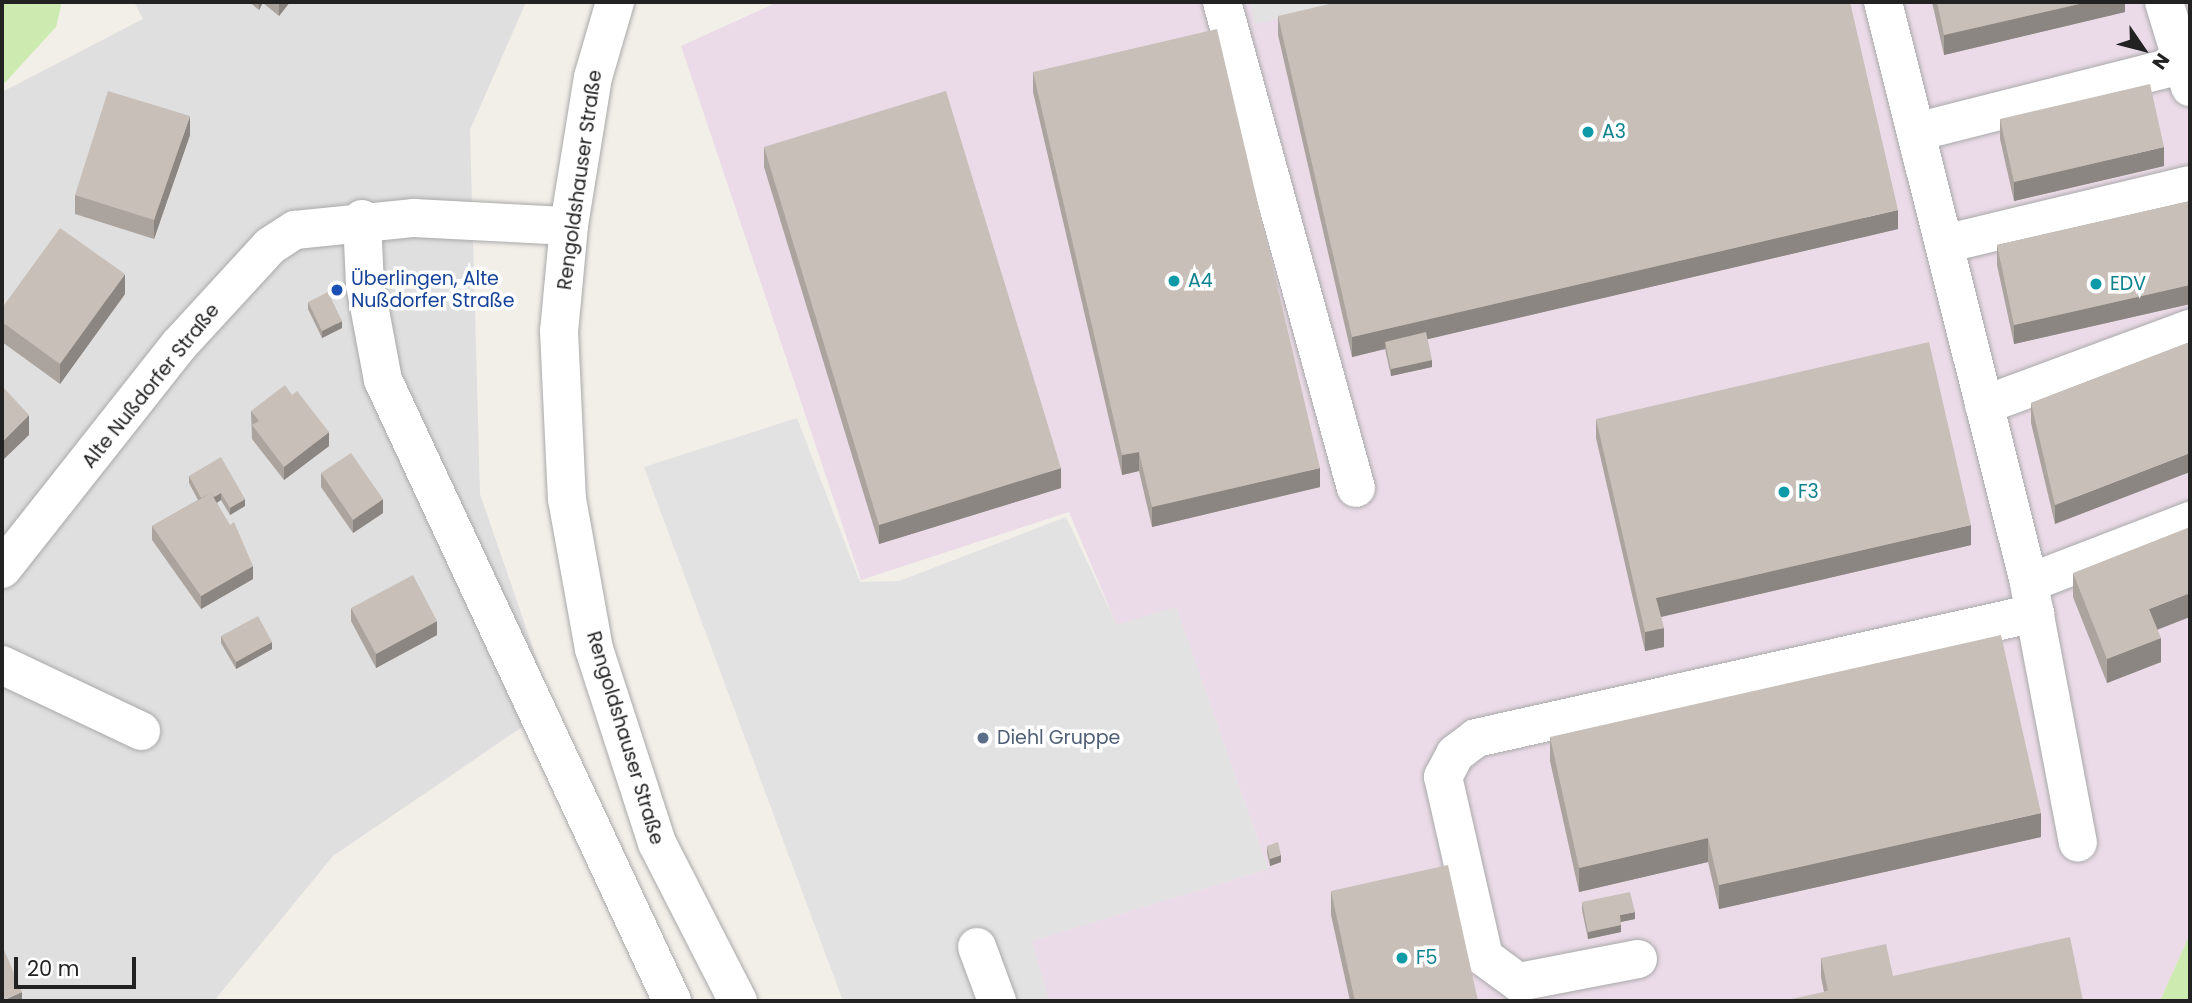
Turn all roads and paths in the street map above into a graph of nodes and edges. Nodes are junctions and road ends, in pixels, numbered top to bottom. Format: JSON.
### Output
{"nodes":[{"id":1,"x":615,"y":2,"type":"edge"},
{"id":2,"x":1222,"y":2,"type":"edge"},
{"id":3,"x":1883,"y":2,"type":"edge"},
{"id":4,"x":2164,"y":2,"type":"edge"},
{"id":5,"x":2186,"y":76,"type":"edge"},
{"id":6,"x":1916,"y":132,"type":"junction"},
{"id":7,"x":2190,"y":185,"type":"edge"},
{"id":8,"x":362,"y":219,"type":"junction"},
{"id":9,"x":569,"y":226,"type":"junction"},
{"id":10,"x":1944,"y":244,"type":"junction"},
{"id":11,"x":2190,"y":329,"type":"edge"},
{"id":12,"x":1984,"y":405,"type":"junction"},
{"id":13,"x":1356,"y":488,"type":"dead end"},
{"id":14,"x":2190,"y":521,"type":"edge"},
{"id":15,"x":2,"y":569,"type":"edge"},
{"id":16,"x":2032,"y":598,"type":"junction"},
{"id":17,"x":2,"y":665,"type":"edge"},
{"id":18,"x":141,"y":731,"type":"dead end"},
{"id":19,"x":2078,"y":843,"type":"dead end"},
{"id":20,"x":977,"y":947,"type":"dead end"},
{"id":21,"x":1638,"y":959,"type":"dead end"},
{"id":22,"x":672,"y":1001,"type":"edge"},
{"id":23,"x":738,"y":1001,"type":"edge"},
{"id":24,"x":997,"y":1001,"type":"edge"}],
"edges":[{"from":1,"to":9,"type":"street","name":"Rengoldshauser Straße"},
{"from":2,"to":13,"type":"street"},
{"from":3,"to":6,"type":"street"},
{"from":4,"to":5,"type":"street"},
{"from":5,"to":6,"type":"street"},
{"from":6,"to":10,"type":"street"},
{"from":7,"to":10,"type":"street"},
{"from":8,"to":9,"type":"street","name":"Alte Nußdorfer Straße"},
{"from":8,"to":15,"type":"street","name":"Alte Nußdorfer Straße"},
{"from":8,"to":22,"type":"street"},
{"from":9,"to":23,"type":"street","name":"Rengoldshauser Straße"},
{"from":10,"to":12,"type":"street"},
{"from":11,"to":12,"type":"street"},
{"from":12,"to":16,"type":"street"},
{"from":14,"to":16,"type":"street"},
{"from":16,"to":19,"type":"street"},
{"from":16,"to":21,"type":"street"},
{"from":17,"to":18,"type":"street"},
{"from":20,"to":24,"type":"street"}]}
